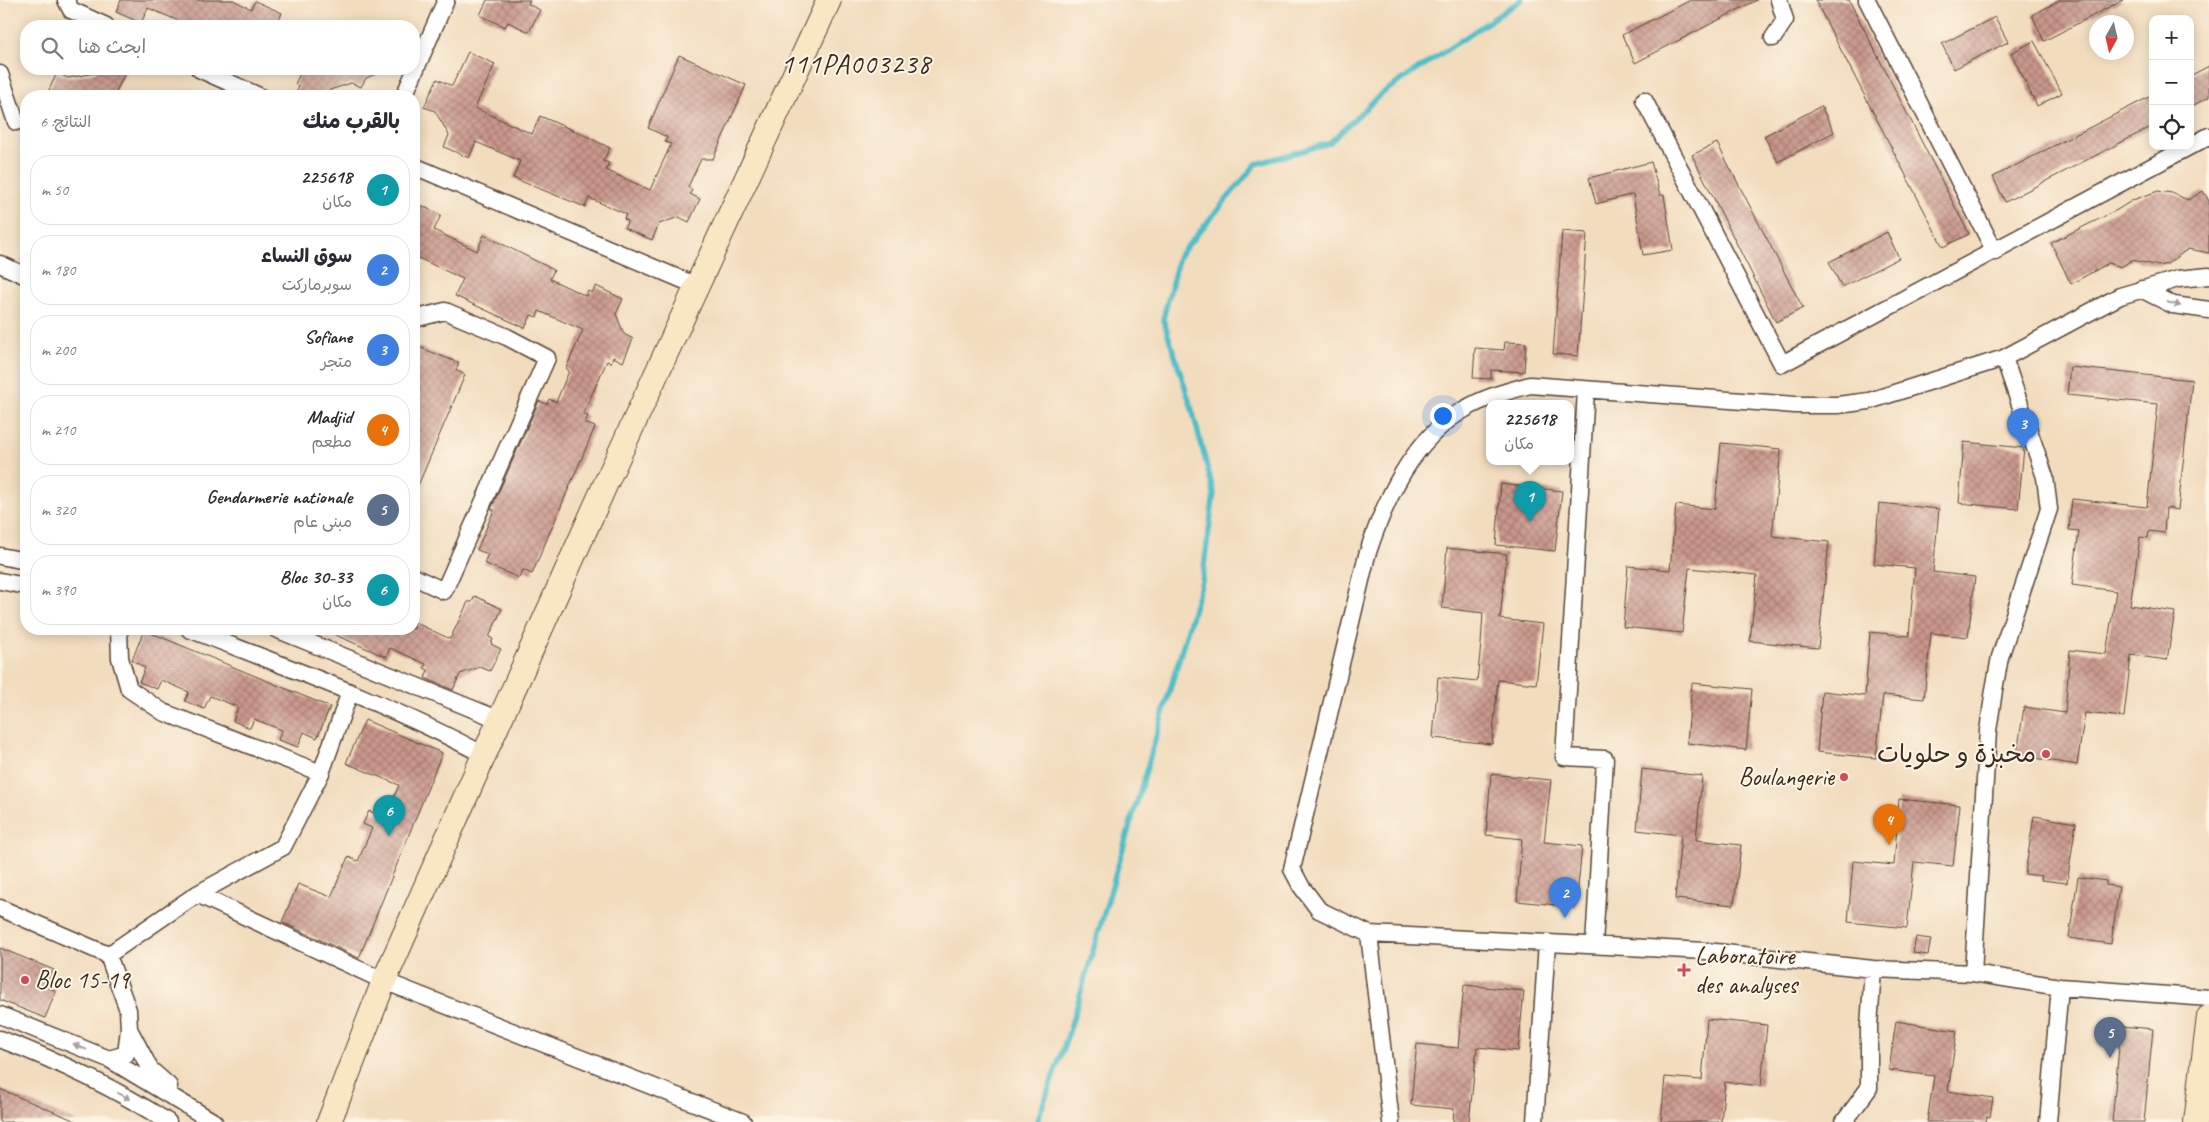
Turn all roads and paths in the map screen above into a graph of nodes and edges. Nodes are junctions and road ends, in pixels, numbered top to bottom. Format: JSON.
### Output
{"nodes":[{"id":1,"x":66,"y":0,"type":"edge"},
{"id":2,"x":446,"y":0,"type":"edge"},
{"id":3,"x":829,"y":0,"type":"edge"},
{"id":4,"x":1779,"y":0,"type":"edge"},
{"id":5,"x":1867,"y":0,"type":"edge"},
{"id":6,"x":93,"y":20,"type":"edge"},
{"id":7,"x":1773,"y":38,"type":"dead end"},
{"id":8,"x":420,"y":59,"type":"edge"},
{"id":9,"x":0,"y":74,"type":"edge"},
{"id":10,"x":212,"y":75,"type":"edge"},
{"id":11,"x":413,"y":75,"type":"edge"},
{"id":12,"x":246,"y":90,"type":"edge"},
{"id":13,"x":407,"y":90,"type":"edge"},
{"id":14,"x":1644,"y":100,"type":"dead end"},
{"id":15,"x":16,"y":122,"type":"dead end"},
{"id":16,"x":2209,"y":136,"type":"edge"},
{"id":17,"x":420,"y":169,"type":"edge"},
{"id":18,"x":1995,"y":252,"type":"junction"},
{"id":19,"x":0,"y":264,"type":"edge"},
{"id":20,"x":20,"y":273,"type":"edge"},
{"id":21,"x":2209,"y":276,"type":"edge"},
{"id":22,"x":697,"y":286,"type":"junction"},
{"id":23,"x":2140,"y":290,"type":"junction"},
{"id":24,"x":2209,"y":310,"type":"edge"},
{"id":25,"x":420,"y":318,"type":"edge"},
{"id":26,"x":2004,"y":358,"type":"junction"},
{"id":27,"x":1586,"y":390,"type":"junction"},
{"id":28,"x":0,"y":556,"type":"edge"},
{"id":29,"x":20,"y":560,"type":"edge"},
{"id":30,"x":420,"y":580,"type":"edge"},
{"id":31,"x":0,"y":581,"type":"edge"},
{"id":32,"x":20,"y":585,"type":"edge"},
{"id":33,"x":119,"y":635,"type":"edge"},
{"id":34,"x":204,"y":635,"type":"edge"},
{"id":35,"x":291,"y":635,"type":"edge"},
{"id":36,"x":350,"y":692,"type":"junction"},
{"id":37,"x":500,"y":720,"type":"junction"},
{"id":38,"x":484,"y":755,"type":"junction"},
{"id":39,"x":321,"y":773,"type":"junction"},
{"id":40,"x":197,"y":894,"type":"junction"},
{"id":41,"x":0,"y":908,"type":"edge"},
{"id":42,"x":1369,"y":934,"type":"junction"},
{"id":43,"x":1547,"y":944,"type":"junction"},
{"id":44,"x":1594,"y":945,"type":"junction"},
{"id":45,"x":108,"y":955,"type":"junction"},
{"id":46,"x":1873,"y":969,"type":"junction"},
{"id":47,"x":1973,"y":973,"type":"junction"},
{"id":48,"x":384,"y":981,"type":"junction"},
{"id":49,"x":2060,"y":987,"type":"junction"},
{"id":50,"x":2209,"y":998,"type":"edge"},
{"id":51,"x":0,"y":1015,"type":"edge"},
{"id":52,"x":2209,"y":1017,"type":"edge"},
{"id":53,"x":129,"y":1029,"type":"junction"},
{"id":54,"x":0,"y":1039,"type":"edge"},
{"id":55,"x":109,"y":1059,"type":"junction"},
{"id":56,"x":2206,"y":1066,"type":"edge"},
{"id":57,"x":207,"y":1118,"type":"edge"},
{"id":58,"x":168,"y":1122,"type":"edge"},
{"id":59,"x":329,"y":1122,"type":"edge"},
{"id":60,"x":743,"y":1122,"type":"edge"},
{"id":61,"x":1391,"y":1122,"type":"edge"},
{"id":62,"x":1535,"y":1122,"type":"edge"},
{"id":63,"x":1844,"y":1122,"type":"edge"},
{"id":64,"x":2048,"y":1122,"type":"edge"},
{"id":65,"x":2196,"y":1122,"type":"edge"}],
"edges":[{"from":1,"to":6,"type":"street"},
{"from":2,"to":8,"type":"street"},
{"from":3,"to":22,"type":"street"},
{"from":4,"to":7,"type":"street"},
{"from":5,"to":18,"type":"street"},
{"from":9,"to":15,"type":"street"},
{"from":10,"to":12,"type":"street"},
{"from":11,"to":13,"type":"street"},
{"from":14,"to":18,"type":"street"},
{"from":16,"to":18,"type":"street"},
{"from":17,"to":22,"type":"street"},
{"from":19,"to":20,"type":"street"},
{"from":21,"to":23,"type":"street"},
{"from":22,"to":37,"type":"street"},
{"from":23,"to":24,"type":"street","one_way":true},
{"from":23,"to":26,"type":"street"},
{"from":25,"to":30,"type":"street"},
{"from":26,"to":27,"type":"street"},
{"from":26,"to":47,"type":"street"},
{"from":27,"to":42,"type":"street"},
{"from":27,"to":44,"type":"street"},
{"from":28,"to":29,"type":"street"},
{"from":31,"to":32,"type":"street"},
{"from":33,"to":39,"type":"street"},
{"from":34,"to":36,"type":"street"},
{"from":35,"to":37,"type":"street"},
{"from":36,"to":38,"type":"street"},
{"from":36,"to":39,"type":"street"},
{"from":37,"to":38,"type":"street"},
{"from":38,"to":48,"type":"street"},
{"from":39,"to":40,"type":"street"},
{"from":40,"to":45,"type":"street"},
{"from":40,"to":48,"type":"street"},
{"from":41,"to":45,"type":"street"},
{"from":42,"to":43,"type":"street"},
{"from":42,"to":61,"type":"street"},
{"from":43,"to":44,"type":"street"},
{"from":43,"to":62,"type":"street"},
{"from":44,"to":46,"type":"street"},
{"from":45,"to":53,"type":"street"},
{"from":46,"to":47,"type":"street"},
{"from":46,"to":63,"type":"street"},
{"from":47,"to":49,"type":"street"},
{"from":48,"to":59,"type":"street"},
{"from":48,"to":60,"type":"street"},
{"from":49,"to":50,"type":"street"},
{"from":49,"to":64,"type":"street"},
{"from":55,"to":51,"type":"street","one_way":true},
{"from":52,"to":56,"type":"street"},
{"from":53,"to":55,"type":"street"},
{"from":53,"to":57,"type":"street"},
{"from":54,"to":58,"type":"street","one_way":true},
{"from":55,"to":57,"type":"street"},
{"from":56,"to":65,"type":"street"}]}
